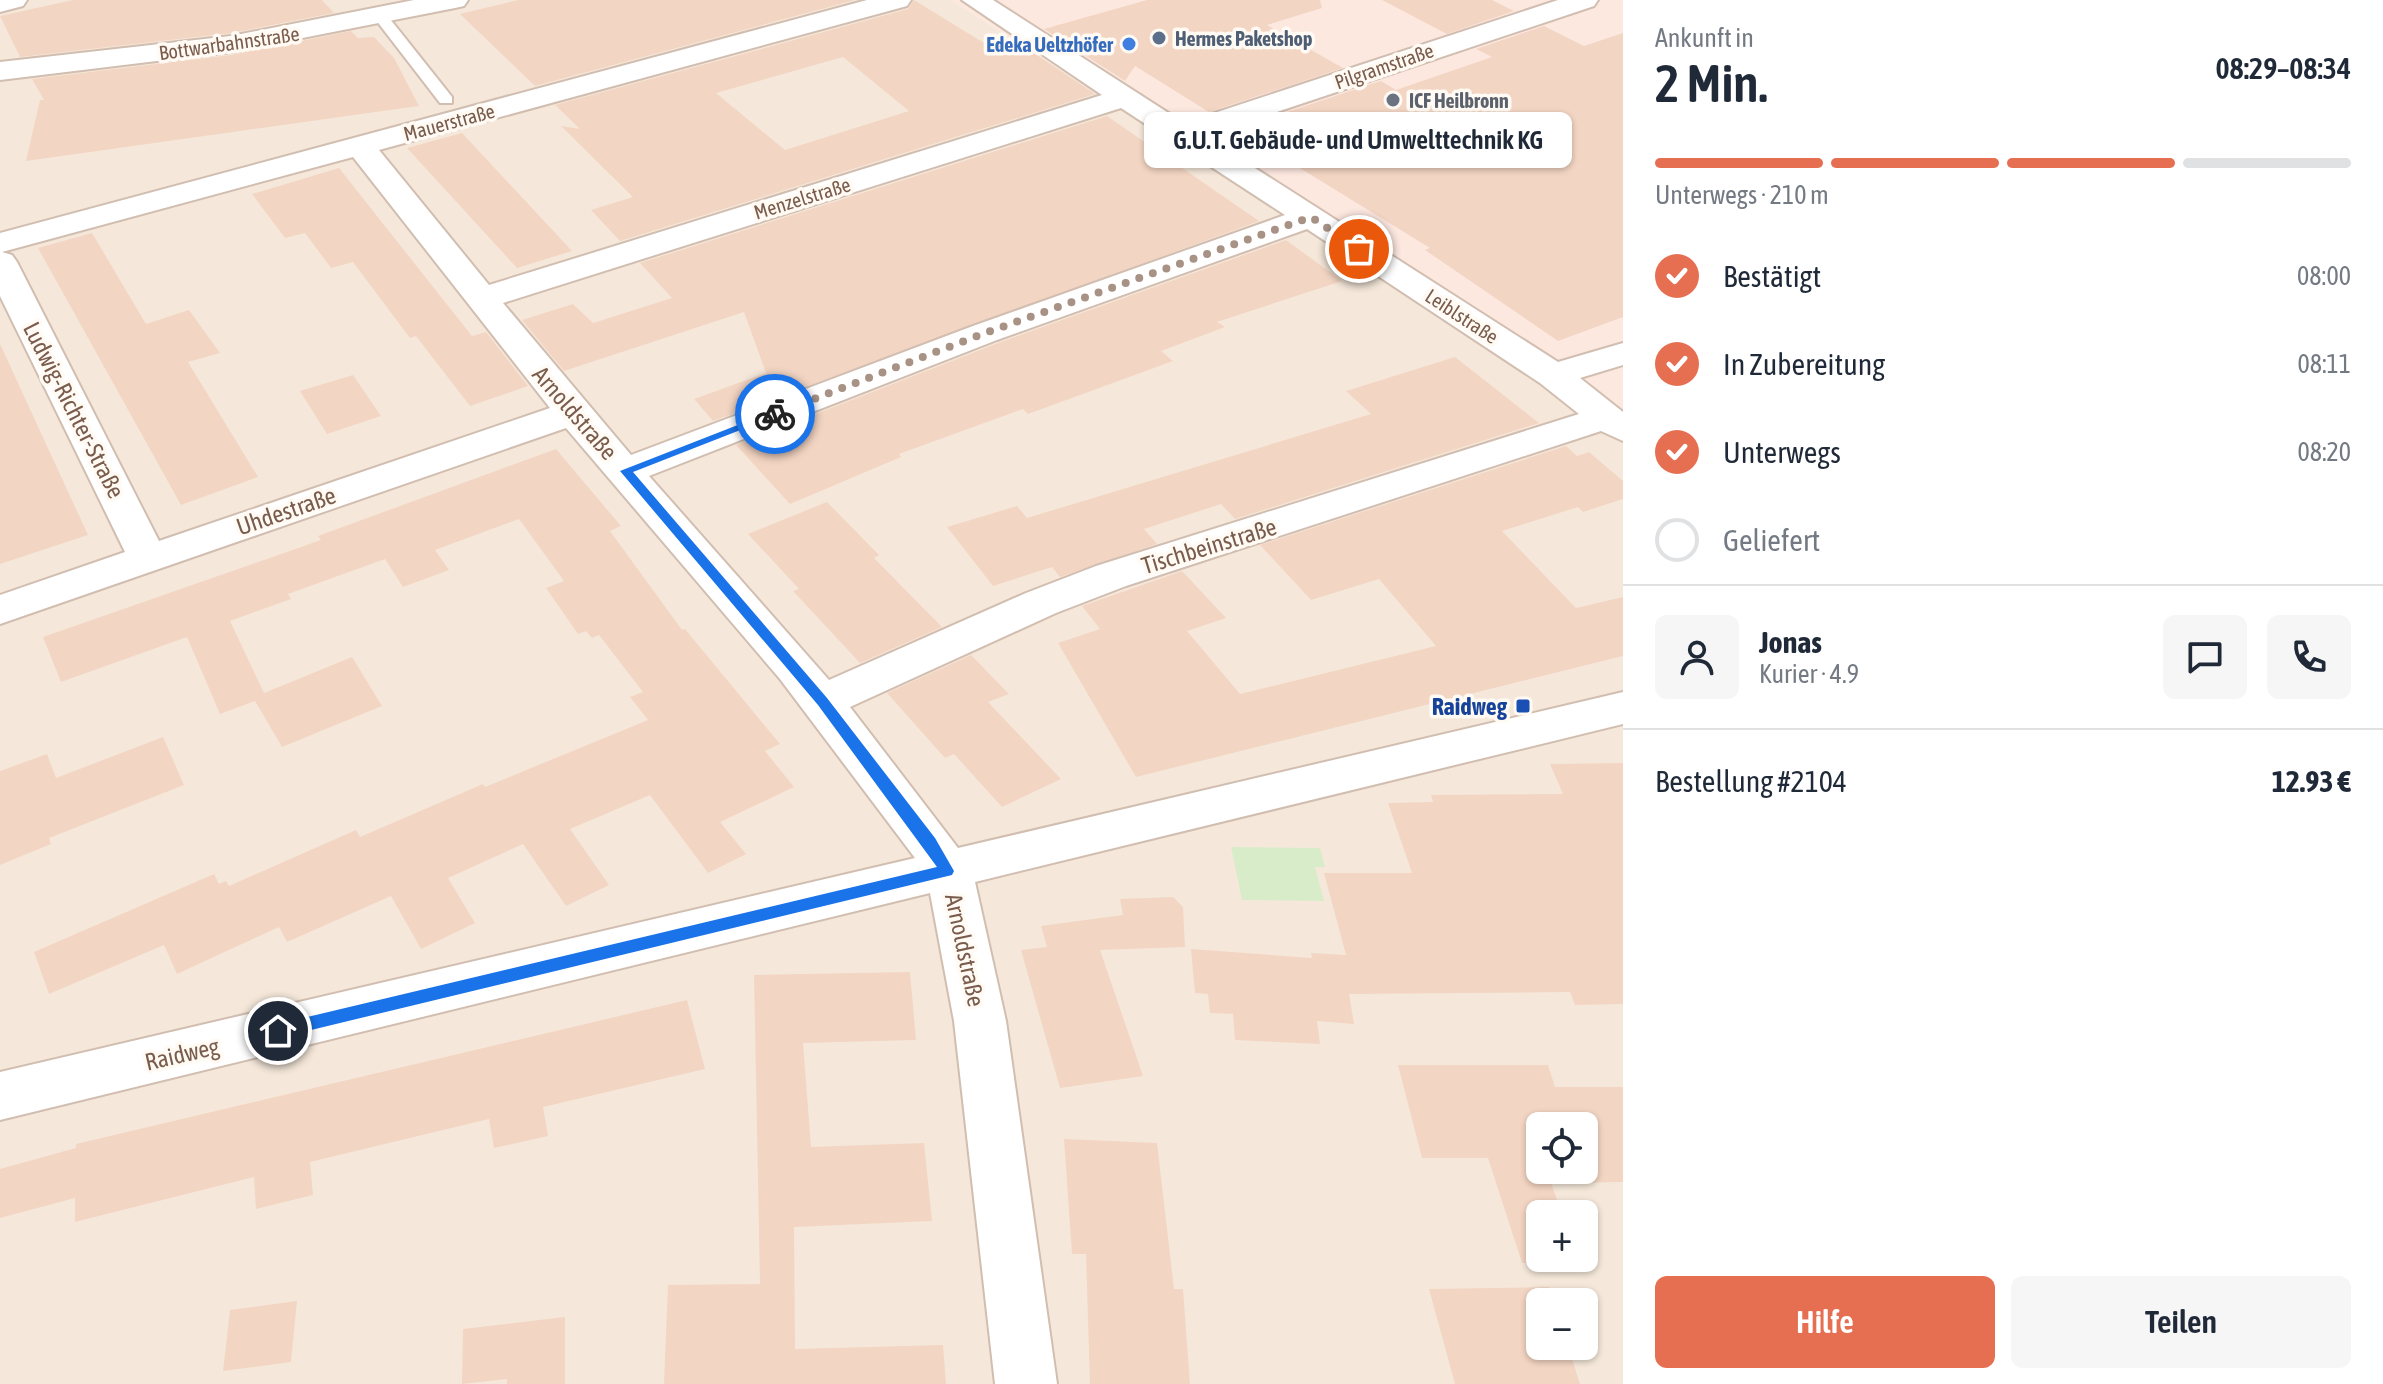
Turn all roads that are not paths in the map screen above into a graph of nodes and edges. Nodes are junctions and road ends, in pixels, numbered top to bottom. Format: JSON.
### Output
{"nodes":[{"id":1,"x":14,"y":0,"type":"edge"},
{"id":2,"x":455,"y":0,"type":"edge"},
{"id":3,"x":898,"y":0,"type":"edge"},
{"id":4,"x":975,"y":0,"type":"edge"},
{"id":5,"x":1585,"y":0,"type":"edge"},
{"id":6,"x":0,"y":4,"type":"edge"},
{"id":7,"x":381,"y":17,"type":"junction"},
{"id":8,"x":0,"y":71,"type":"edge"},
{"id":9,"x":1125,"y":97,"type":"junction"},
{"id":10,"x":446,"y":100,"type":"dead end"},
{"id":11,"x":1183,"y":133,"type":"junction"},
{"id":12,"x":360,"y":146,"type":"junction"},
{"id":13,"x":1311,"y":217,"type":"junction"},
{"id":14,"x":0,"y":243,"type":"edge"},
{"id":15,"x":0,"y":262,"type":"edge"},
{"id":16,"x":480,"y":299,"type":"junction"},
{"id":17,"x":1623,"y":354,"type":"edge"},
{"id":18,"x":1553,"y":375,"type":"junction"},
{"id":19,"x":573,"y":413,"type":"junction"},
{"id":20,"x":1615,"y":424,"type":"edge"},
{"id":21,"x":626,"y":471,"type":"junction"},
{"id":22,"x":148,"y":558,"type":"junction"},
{"id":23,"x":0,"y":610,"type":"edge"},
{"id":24,"x":822,"y":701,"type":"junction"},
{"id":25,"x":1623,"y":708,"type":"edge"},
{"id":26,"x":947,"y":871,"type":"junction"},
{"id":27,"x":0,"y":1096,"type":"edge"},
{"id":28,"x":1026,"y":1384,"type":"edge"}],
"edges":[{"from":1,"to":6,"type":"street"},
{"from":2,"to":7,"type":"street","name":"Bottwarbahnstraße"},
{"from":3,"to":12,"type":"street","name":"Mauerstraße"},
{"from":4,"to":9,"type":"street","name":"Leiblstraße"},
{"from":5,"to":11,"type":"street","name":"Pilgramstraße"},
{"from":7,"to":8,"type":"street","name":"Bottwarbahnstraße"},
{"from":7,"to":10,"type":"lane"},
{"from":9,"to":11,"type":"street","name":"Leiblstraße"},
{"from":9,"to":16,"type":"street","name":"Menzelstraße"},
{"from":11,"to":13,"type":"street","name":"Leiblstraße"},
{"from":12,"to":14,"type":"street","name":"Mauerstraße"},
{"from":12,"to":16,"type":"street","name":"Arnoldstraße"},
{"from":13,"to":18,"type":"street","name":"Leiblstraße"},
{"from":13,"to":21,"type":"street"},
{"from":15,"to":22,"type":"street","name":"Ludwig-Richter-Straße"},
{"from":16,"to":19,"type":"street","name":"Arnoldstraße"},
{"from":17,"to":18,"type":"street"},
{"from":18,"to":20,"type":"street","name":"Leiblstraße"},
{"from":19,"to":21,"type":"street","name":"Arnoldstraße"},
{"from":19,"to":22,"type":"street","name":"Uhdestraße"},
{"from":20,"to":24,"type":"street","name":"Tischbeinstraße"},
{"from":21,"to":24,"type":"street","name":"Arnoldstraße"},
{"from":22,"to":23,"type":"street","name":"Uhdestraße"},
{"from":24,"to":26,"type":"street","name":"Arnoldstraße"},
{"from":25,"to":26,"type":"street","name":"Raidweg"},
{"from":26,"to":27,"type":"street","name":"Raidweg"},
{"from":26,"to":28,"type":"street","name":"Arnoldstraße"}]}
